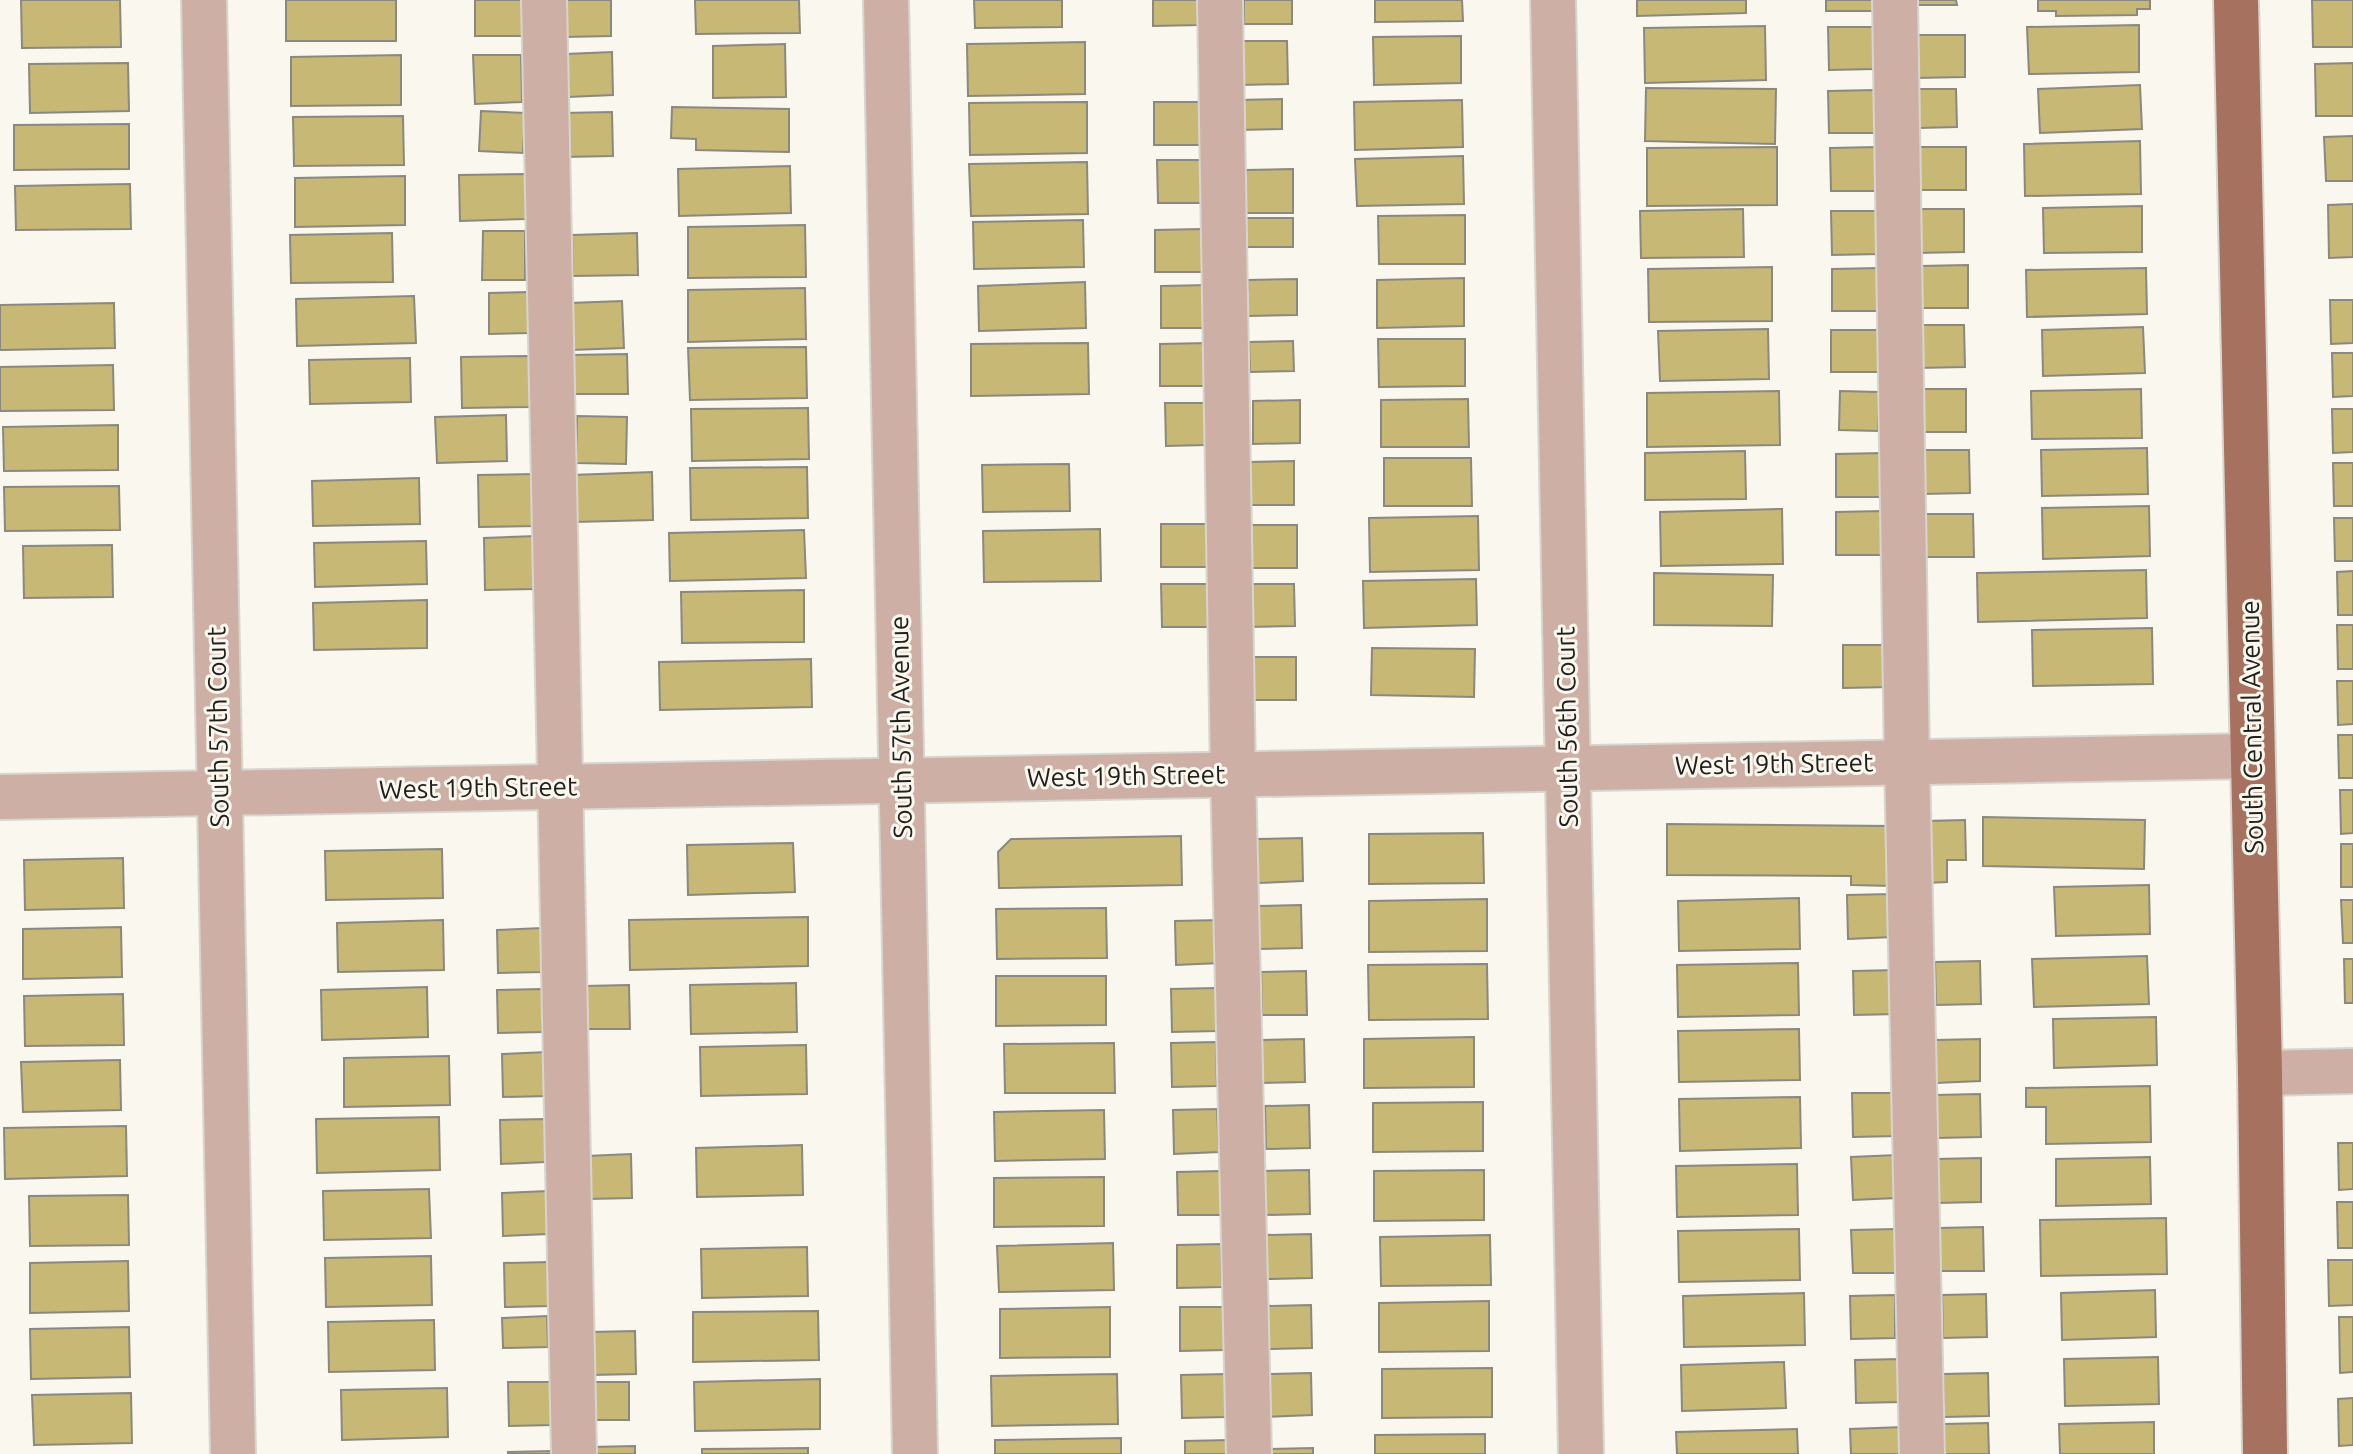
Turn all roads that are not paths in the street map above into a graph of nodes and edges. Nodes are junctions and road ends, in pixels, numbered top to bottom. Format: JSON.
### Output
{"nodes":[{"id":1,"x":204,"y":0,"type":"edge"},
{"id":2,"x":544,"y":0,"type":"edge"},
{"id":3,"x":886,"y":0,"type":"edge"},
{"id":4,"x":1220,"y":0,"type":"edge"},
{"id":5,"x":1553,"y":0,"type":"edge"},
{"id":6,"x":1895,"y":0,"type":"edge"},
{"id":7,"x":2236,"y":0,"type":"edge"},
{"id":8,"x":2252,"y":756,"type":"junction"},
{"id":9,"x":1907,"y":762,"type":"junction"},
{"id":10,"x":1567,"y":768,"type":"junction"},
{"id":11,"x":1233,"y":774,"type":"junction"},
{"id":12,"x":902,"y":780,"type":"junction"},
{"id":13,"x":560,"y":787,"type":"junction"},
{"id":14,"x":220,"y":792,"type":"junction"},
{"id":15,"x":0,"y":797,"type":"edge"},
{"id":16,"x":2353,"y":1071,"type":"edge"},
{"id":17,"x":2260,"y":1073,"type":"junction"},
{"id":18,"x":233,"y":1454,"type":"edge"},
{"id":19,"x":574,"y":1454,"type":"edge"},
{"id":20,"x":915,"y":1454,"type":"edge"},
{"id":21,"x":1249,"y":1454,"type":"edge"},
{"id":22,"x":1581,"y":1454,"type":"edge"},
{"id":23,"x":1922,"y":1454,"type":"edge"},
{"id":24,"x":2265,"y":1454,"type":"edge"}],
"edges":[{"from":1,"to":14,"type":"street","name":"South 57th Court"},
{"from":2,"to":13,"type":"street"},
{"from":3,"to":12,"type":"street","name":"South 57th Avenue"},
{"from":4,"to":11,"type":"street"},
{"from":5,"to":10,"type":"street","name":"South 56th Court"},
{"from":6,"to":9,"type":"street"},
{"from":7,"to":8,"type":"main road","name":"South Central Avenue"},
{"from":8,"to":9,"type":"street","name":"West 19th Street"},
{"from":8,"to":17,"type":"main road","name":"South Central Avenue"},
{"from":9,"to":10,"type":"street","name":"West 19th Street"},
{"from":9,"to":23,"type":"street"},
{"from":10,"to":11,"type":"street","name":"West 19th Street"},
{"from":10,"to":22,"type":"street","name":"South 56th Court"},
{"from":11,"to":12,"type":"street","name":"West 19th Street"},
{"from":11,"to":21,"type":"street"},
{"from":12,"to":13,"type":"street","name":"West 19th Street"},
{"from":12,"to":20,"type":"street","name":"South 57th Avenue"},
{"from":13,"to":14,"type":"street","name":"West 19th Street"},
{"from":13,"to":19,"type":"street"},
{"from":14,"to":15,"type":"street","name":"West 19th Street"},
{"from":14,"to":18,"type":"street","name":"South 57th Court"},
{"from":16,"to":17,"type":"street"},
{"from":17,"to":24,"type":"main road","name":"South Central Avenue"}]}
